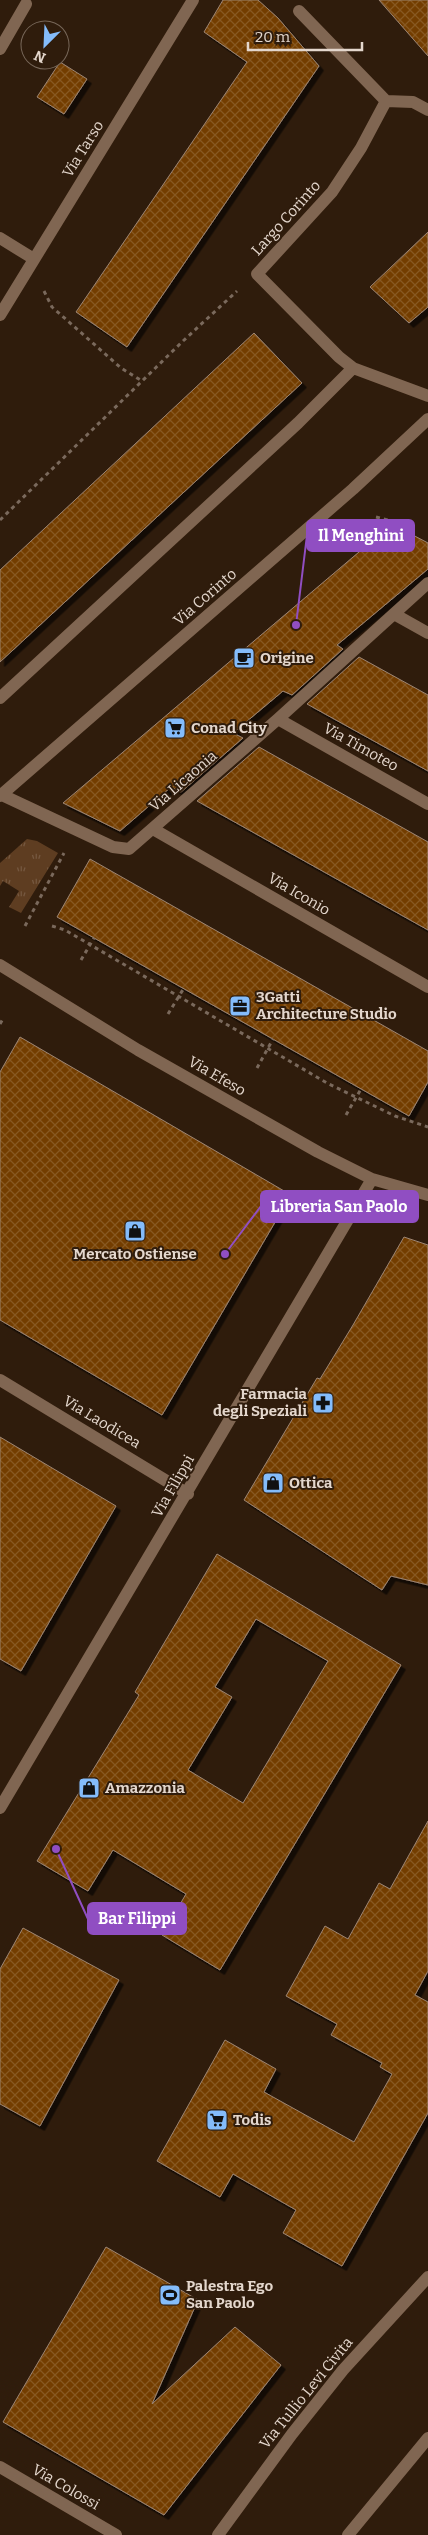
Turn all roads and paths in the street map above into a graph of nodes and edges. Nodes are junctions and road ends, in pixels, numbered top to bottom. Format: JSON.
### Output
{"nodes":[{"id":1,"x":193,"y":0,"type":"edge"},
{"id":2,"x":26,"y":4,"type":"dead end"},
{"id":3,"x":299,"y":11,"type":"dead end"},
{"id":4,"x":0,"y":49,"type":"edge"},
{"id":5,"x":386,"y":101,"type":"junction"},
{"id":6,"x":428,"y":110,"type":"edge"},
{"id":7,"x":0,"y":238,"type":"edge"},
{"id":8,"x":34,"y":259,"type":"junction"},
{"id":9,"x":44,"y":290,"type":"dead end"},
{"id":10,"x":230,"y":298,"type":"dead end"},
{"id":11,"x":0,"y":315,"type":"edge"},
{"id":12,"x":353,"y":368,"type":"junction"},
{"id":13,"x":142,"y":381,"type":"junction"},
{"id":14,"x":428,"y":396,"type":"edge"},
{"id":15,"x":428,"y":419,"type":"edge"},
{"id":16,"x":376,"y":517,"type":"dead end"},
{"id":17,"x":0,"y":520,"type":"edge"},
{"id":18,"x":388,"y":520,"type":"dead end"},
{"id":19,"x":428,"y":583,"type":"edge"},
{"id":20,"x":394,"y":614,"type":"junction"},
{"id":21,"x":428,"y":633,"type":"edge"},
{"id":22,"x":0,"y":698,"type":"edge"},
{"id":23,"x":278,"y":719,"type":"junction"},
{"id":24,"x":1,"y":795,"type":"edge"},
{"id":25,"x":428,"y":804,"type":"edge"},
{"id":26,"x":153,"y":829,"type":"junction"},
{"id":27,"x":77,"y":831,"type":"junction"},
{"id":28,"x":25,"y":926,"type":"dead end"},
{"id":29,"x":52,"y":926,"type":"dead end"},
{"id":30,"x":94,"y":938,"type":"dead end"},
{"id":31,"x":81,"y":960,"type":"dead end"},
{"id":32,"x":0,"y":965,"type":"edge"},
{"id":33,"x":428,"y":987,"type":"edge"},
{"id":34,"x":184,"y":988,"type":"dead end"},
{"id":35,"x":168,"y":1014,"type":"dead end"},
{"id":36,"x":4,"y":1017,"type":"dead end"},
{"id":37,"x":0,"y":1024,"type":"edge"},
{"id":38,"x":273,"y":1039,"type":"dead end"},
{"id":39,"x":256,"y":1068,"type":"dead end"},
{"id":40,"x":361,"y":1089,"type":"dead end"},
{"id":41,"x":346,"y":1115,"type":"dead end"},
{"id":42,"x":428,"y":1127,"type":"edge"},
{"id":43,"x":372,"y":1179,"type":"junction"},
{"id":44,"x":428,"y":1195,"type":"edge"},
{"id":45,"x":0,"y":1380,"type":"edge"},
{"id":46,"x":188,"y":1494,"type":"junction"},
{"id":47,"x":0,"y":1808,"type":"edge"},
{"id":48,"x":428,"y":2277,"type":"edge"},
{"id":49,"x":428,"y":2438,"type":"edge"},
{"id":50,"x":0,"y":2467,"type":"edge"},
{"id":51,"x":116,"y":2535,"type":"edge"},
{"id":52,"x":218,"y":2535,"type":"edge"},
{"id":53,"x":348,"y":2535,"type":"edge"}],
"edges":[{"from":1,"to":8,"type":"street","name":"Via Tarso"},
{"from":2,"to":4,"type":"street"},
{"from":3,"to":5,"type":"street"},
{"from":5,"to":6,"type":"street"},
{"from":5,"to":12,"type":"street","name":"Largo Corinto"},
{"from":7,"to":8,"type":"street"},
{"from":8,"to":11,"type":"street","name":"Via Tarso"},
{"from":9,"to":13,"type":"path"},
{"from":10,"to":13,"type":"path"},
{"from":12,"to":14,"type":"street","name":"Largo Corinto"},
{"from":12,"to":22,"type":"street"},
{"from":13,"to":17,"type":"path"},
{"from":15,"to":24,"type":"street","name":"Via Corinto"},
{"from":16,"to":18,"type":"path"},
{"from":19,"to":20,"type":"street","name":"Via Licaonia"},
{"from":20,"to":21,"type":"street"},
{"from":20,"to":23,"type":"street","name":"Via Licaonia"},
{"from":23,"to":25,"type":"street","name":"Via Timoteo"},
{"from":23,"to":26,"type":"street","name":"Via Licaonia"},
{"from":24,"to":27,"type":"street","name":"Via Licaonia"},
{"from":26,"to":27,"type":"street","name":"Via Licaonia"},
{"from":26,"to":33,"type":"street","name":"Via Iconio"},
{"from":27,"to":28,"type":"path"},
{"from":29,"to":42,"type":"path"},
{"from":30,"to":31,"type":"path"},
{"from":32,"to":43,"type":"street","name":"Via Efeso"},
{"from":34,"to":35,"type":"path"},
{"from":36,"to":37,"type":"path"},
{"from":38,"to":39,"type":"path"},
{"from":40,"to":41,"type":"path"},
{"from":43,"to":44,"type":"street","name":"Via Efeso"},
{"from":43,"to":46,"type":"street","name":"Via Filippi"},
{"from":45,"to":46,"type":"street","name":"Via Laodicea"},
{"from":46,"to":47,"type":"street","name":"Via Filippi"},
{"from":48,"to":52,"type":"street","name":"Via Tullio Levi Civita"},
{"from":49,"to":53,"type":"street"},
{"from":50,"to":51,"type":"street","name":"Via Colossi"}]}
